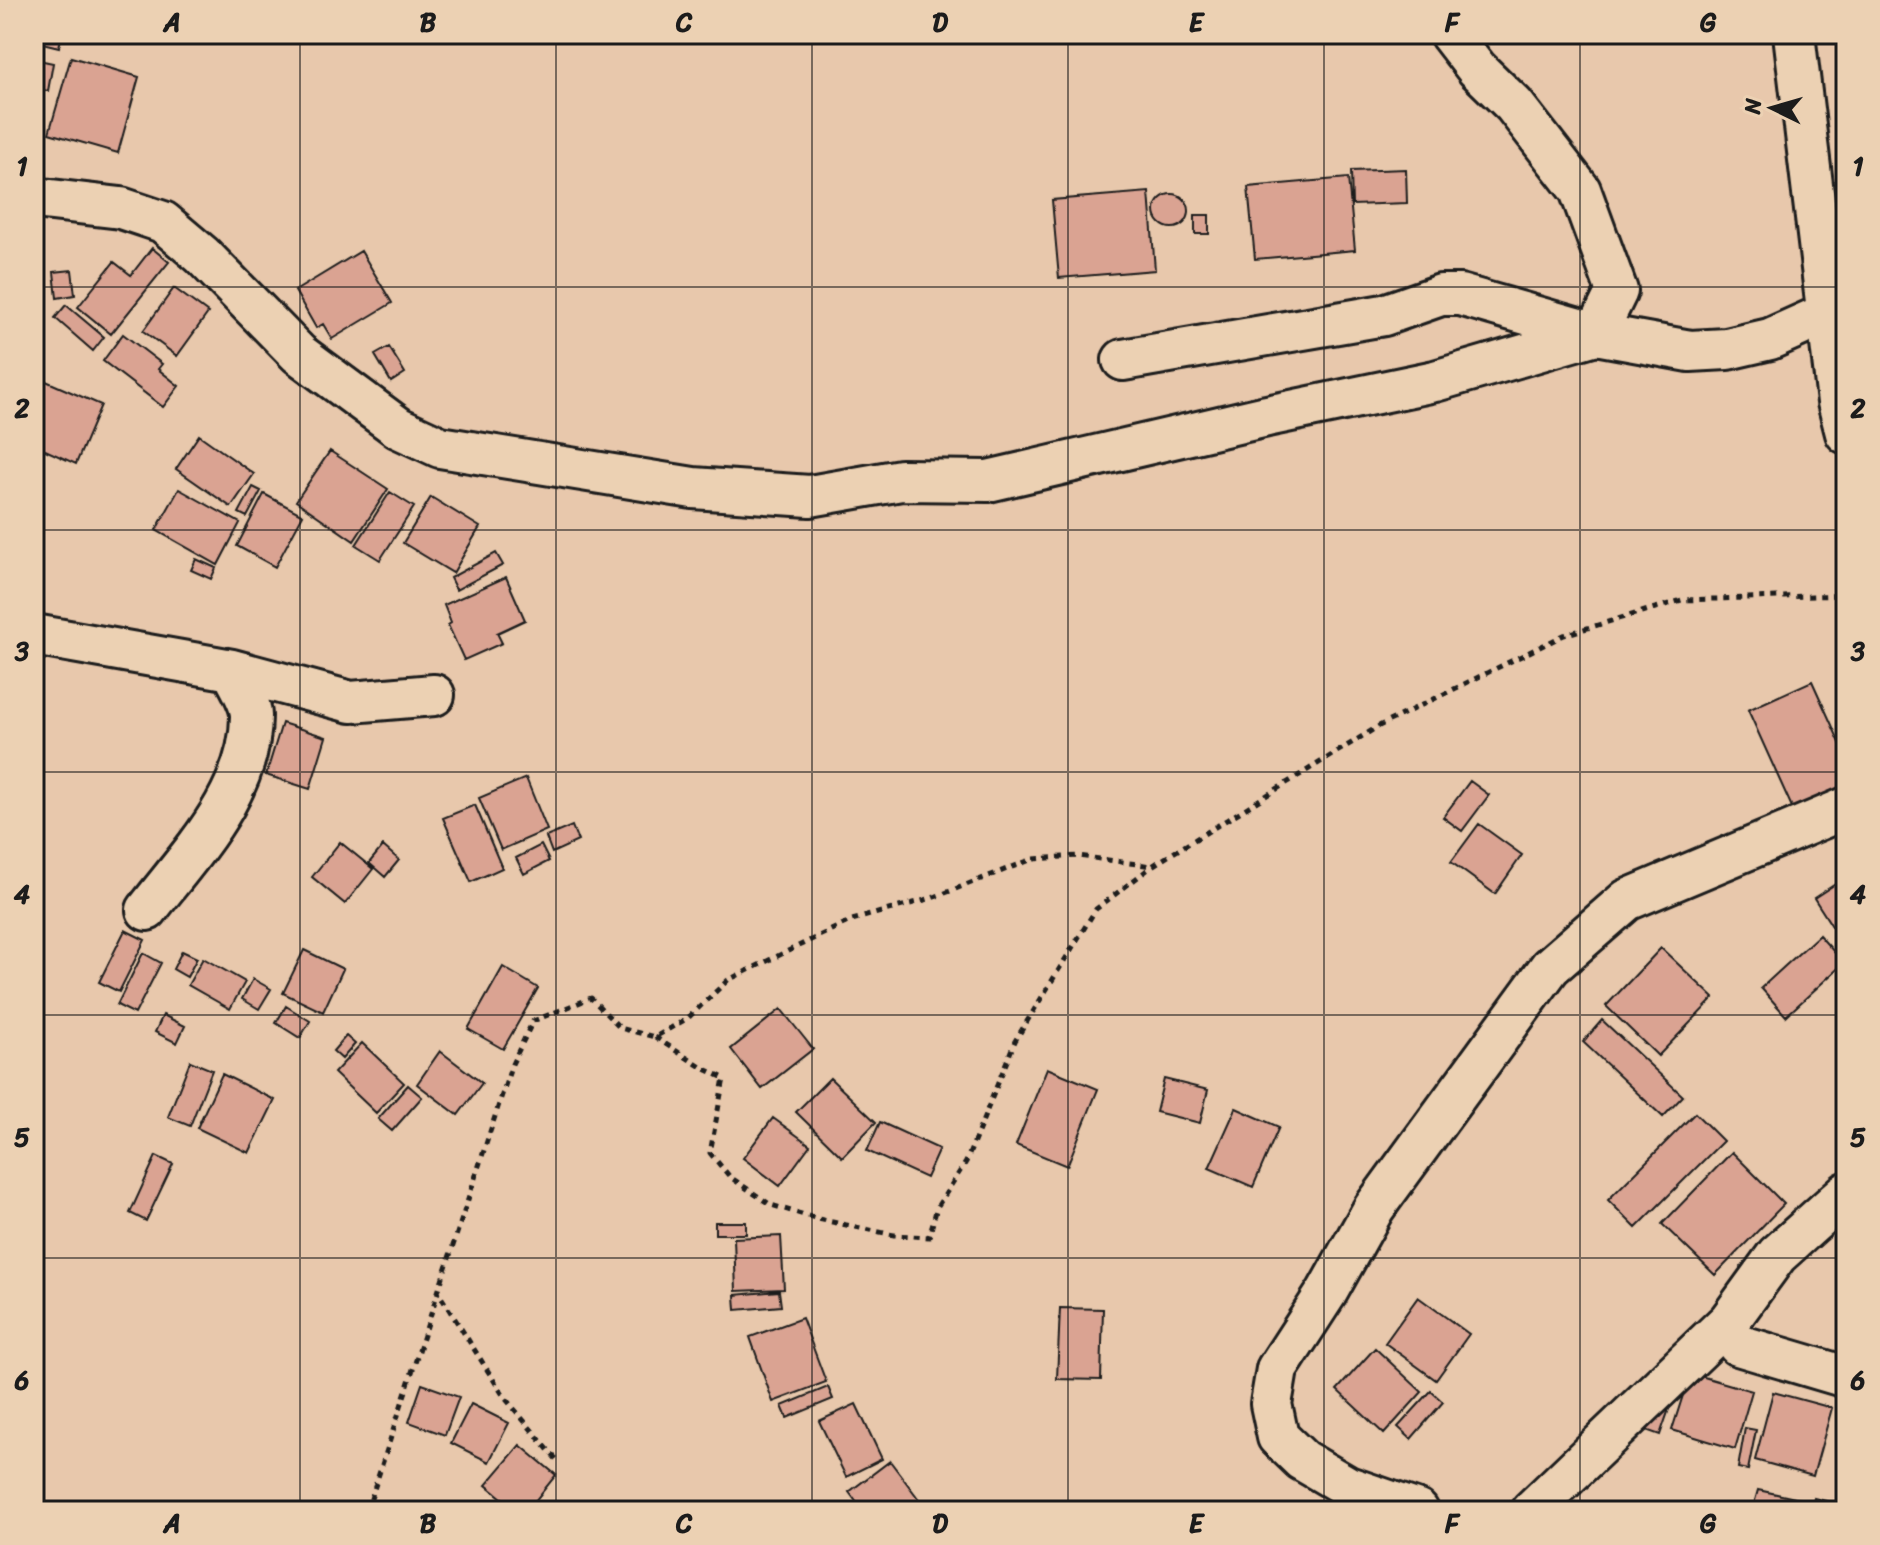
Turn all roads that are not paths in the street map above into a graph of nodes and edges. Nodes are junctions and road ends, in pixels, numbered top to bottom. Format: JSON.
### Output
{"nodes":[{"id":1,"x":1450,"y":34,"type":"edge"},
{"id":2,"x":1794,"y":34,"type":"edge"},
{"id":3,"x":34,"y":198,"type":"edge"},
{"id":4,"x":1828,"y":313,"type":"junction"},
{"id":5,"x":1596,"y":334,"type":"junction"},
{"id":6,"x":1123,"y":360,"type":"dead end"},
{"id":7,"x":1846,"y":433,"type":"edge"},
{"id":8,"x":34,"y":635,"type":"edge"},
{"id":9,"x":232,"y":670,"type":"junction"},
{"id":10,"x":434,"y":695,"type":"dead end"},
{"id":11,"x":1846,"y":808,"type":"edge"},
{"id":12,"x":147,"y":910,"type":"dead end"},
{"id":13,"x":1846,"y":1193,"type":"edge"},
{"id":14,"x":1729,"y":1321,"type":"junction"},
{"id":15,"x":1846,"y":1377,"type":"edge"},
{"id":16,"x":1418,"y":1511,"type":"edge"},
{"id":17,"x":1531,"y":1511,"type":"edge"}],
"edges":[{"from":1,"to":5,"type":"street"},
{"from":2,"to":4,"type":"street"},
{"from":3,"to":5,"type":"street"},
{"from":4,"to":5,"type":"street"},
{"from":4,"to":7,"type":"street"},
{"from":5,"to":6,"type":"street"},
{"from":8,"to":9,"type":"street"},
{"from":9,"to":10,"type":"street"},
{"from":9,"to":12,"type":"street"},
{"from":11,"to":16,"type":"street"},
{"from":13,"to":14,"type":"street"},
{"from":14,"to":15,"type":"street"},
{"from":14,"to":17,"type":"street"}]}
